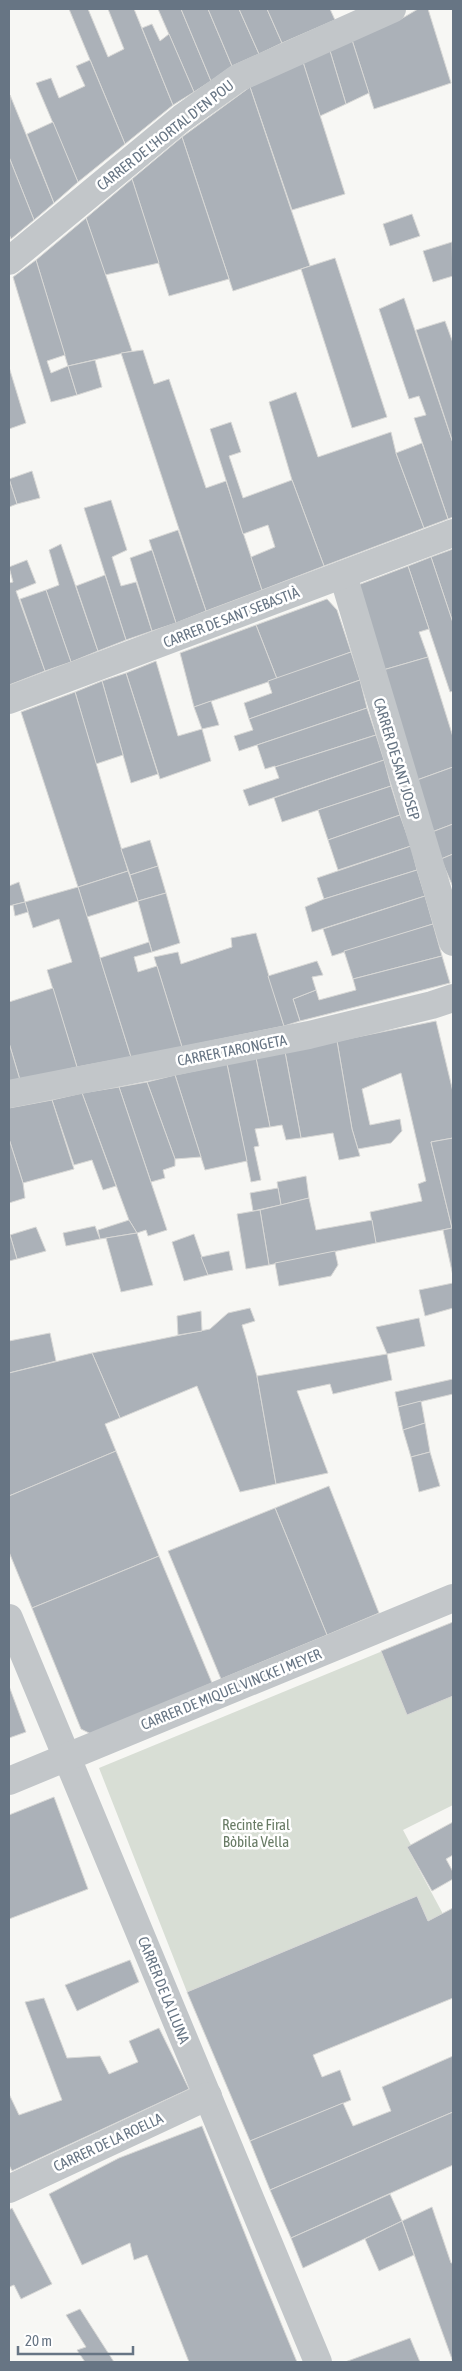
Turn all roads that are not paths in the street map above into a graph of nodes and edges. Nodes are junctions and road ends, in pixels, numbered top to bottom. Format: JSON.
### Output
{"nodes":[{"id":1,"x":392,"y":9,"type":"edge"},
{"id":2,"x":9,"y":261,"type":"edge"},
{"id":3,"x":453,"y":533,"type":"edge"},
{"id":4,"x":342,"y":575,"type":"junction"},
{"id":5,"x":9,"y":700,"type":"edge"},
{"id":6,"x":453,"y":942,"type":"edge"},
{"id":7,"x":453,"y":998,"type":"edge"},
{"id":8,"x":9,"y":1094,"type":"edge"},
{"id":9,"x":453,"y":1598,"type":"edge"},
{"id":10,"x":9,"y":1618,"type":"edge"},
{"id":11,"x":67,"y":1756,"type":"junction"},
{"id":12,"x":9,"y":1781,"type":"edge"},
{"id":13,"x":208,"y":2096,"type":"junction"},
{"id":14,"x":9,"y":2188,"type":"edge"},
{"id":15,"x":318,"y":2362,"type":"edge"}],
"edges":[{"from":1,"to":2,"type":"street","name":"CARRER DE L'HORTAL D'EN POU"},
{"from":3,"to":4,"type":"street","name":"CARRER DE SANT SEBASTIÀ"},
{"from":4,"to":5,"type":"street","name":"CARRER DE SANT SEBASTIÀ"},
{"from":4,"to":6,"type":"street","name":"CARRER DE SANT JOSEP"},
{"from":7,"to":8,"type":"street","name":"CARRER TARONGETA"},
{"from":9,"to":11,"type":"street","name":"CARRER DE MIQUEL VINCKE I MEYER"},
{"from":10,"to":11,"type":"street","name":"CARRER DE LA LLUNA"},
{"from":11,"to":12,"type":"street","name":"CARRER DE MIQUEL VINCKE I MEYER"},
{"from":11,"to":13,"type":"street","name":"CARRER DE LA LLUNA"},
{"from":13,"to":14,"type":"street","name":"CARRER DE LA ROELLA"},
{"from":13,"to":15,"type":"street","name":"CARRER DE LA LLUNA"}]}
